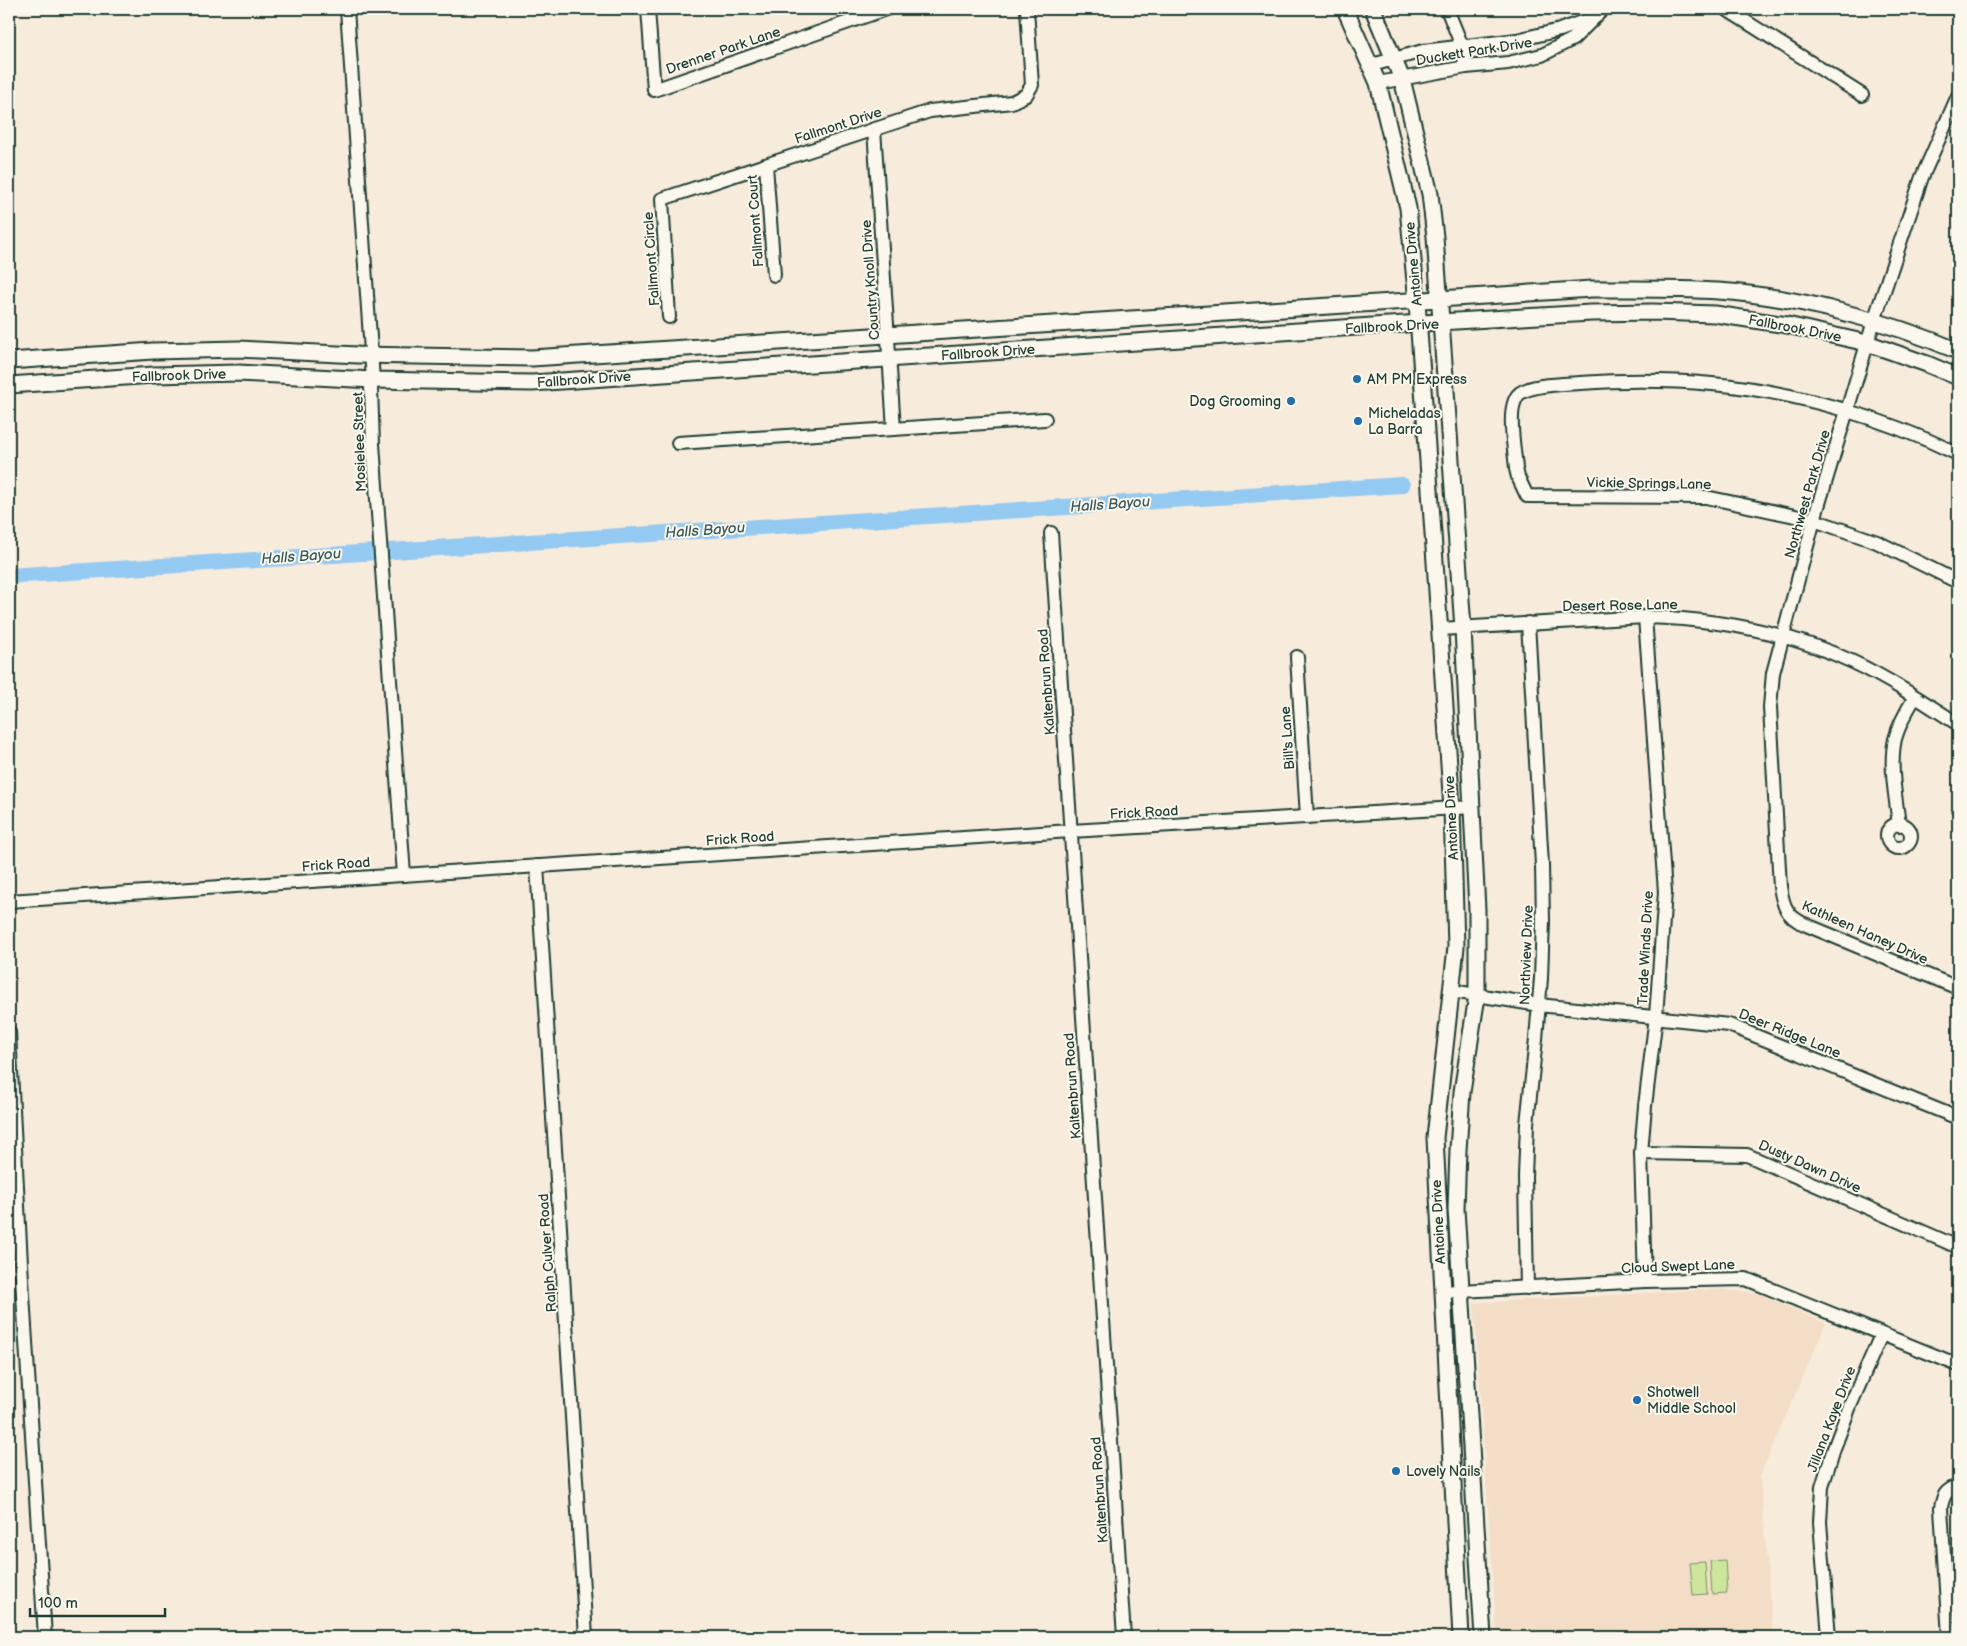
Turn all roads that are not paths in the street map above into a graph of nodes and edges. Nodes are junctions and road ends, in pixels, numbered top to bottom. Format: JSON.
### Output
{"nodes":[{"id":1,"x":347,"y":9,"type":"edge"},
{"id":2,"x":648,"y":9,"type":"edge"},
{"id":3,"x":886,"y":9,"type":"edge"},
{"id":4,"x":1028,"y":9,"type":"edge"},
{"id":5,"x":1345,"y":9,"type":"edge"},
{"id":6,"x":1373,"y":9,"type":"edge"},
{"id":7,"x":1447,"y":9,"type":"edge"},
{"id":8,"x":1604,"y":9,"type":"edge"},
{"id":9,"x":1726,"y":9,"type":"edge"},
{"id":10,"x":1593,"y":18,"type":"junction"},
{"id":11,"x":1462,"y":46,"type":"junction"},
{"id":12,"x":1394,"y":59,"type":"junction"},
{"id":13,"x":1372,"y":65,"type":"junction"},
{"id":14,"x":1466,"y":67,"type":"junction"},
{"id":15,"x":1402,"y":79,"type":"junction"},
{"id":16,"x":1378,"y":83,"type":"junction"},
{"id":17,"x":1862,"y":95,"type":"dead end"},
{"id":18,"x":1958,"y":96,"type":"edge"},
{"id":19,"x":874,"y":129,"type":"junction"},
{"id":20,"x":766,"y":165,"type":"junction"},
{"id":21,"x":662,"y":199,"type":"joint"},
{"id":22,"x":774,"y":275,"type":"dead end"},
{"id":23,"x":1440,"y":300,"type":"junction"},
{"id":24,"x":1417,"y":302,"type":"junction"},
{"id":25,"x":1182,"y":316,"type":"junction"},
{"id":26,"x":669,"y":317,"type":"dead end"},
{"id":27,"x":1874,"y":321,"type":"junction"},
{"id":28,"x":1441,"y":323,"type":"junction"},
{"id":29,"x":1417,"y":324,"type":"junction"},
{"id":30,"x":889,"y":334,"type":"junction"},
{"id":31,"x":1182,"y":339,"type":"junction"},
{"id":32,"x":1867,"y":343,"type":"junction"},
{"id":33,"x":1958,"y":351,"type":"edge"},
{"id":34,"x":372,"y":355,"type":"junction"},
{"id":35,"x":890,"y":358,"type":"junction"},
{"id":36,"x":9,"y":360,"type":"edge"},
{"id":37,"x":1958,"y":377,"type":"edge"},
{"id":38,"x":373,"y":380,"type":"junction"},
{"id":39,"x":9,"y":385,"type":"edge"},
{"id":40,"x":1846,"y":411,"type":"junction"},
{"id":41,"x":1045,"y":419,"type":"dead end"},
{"id":42,"x":894,"y":429,"type":"junction"},
{"id":43,"x":678,"y":443,"type":"dead end"},
{"id":44,"x":1958,"y":454,"type":"edge"},
{"id":45,"x":1814,"y":520,"type":"junction"},
{"id":46,"x":1051,"y":533,"type":"dead end"},
{"id":47,"x":1958,"y":582,"type":"edge"},
{"id":48,"x":1645,"y":617,"type":"junction"},
{"id":49,"x":1528,"y":623,"type":"junction"},
{"id":50,"x":1463,"y":628,"type":"junction"},
{"id":51,"x":1440,"y":629,"type":"junction"},
{"id":52,"x":1783,"y":635,"type":"junction"},
{"id":53,"x":1297,"y":657,"type":"dead end"},
{"id":54,"x":1915,"y":697,"type":"junction"},
{"id":55,"x":1958,"y":724,"type":"edge"},
{"id":56,"x":1473,"y":807,"type":"junction"},
{"id":57,"x":1452,"y":808,"type":"junction"},
{"id":58,"x":1307,"y":817,"type":"junction"},
{"id":59,"x":1899,"y":825,"type":"dead end"},
{"id":60,"x":1071,"y":831,"type":"junction"},
{"id":61,"x":537,"y":866,"type":"junction"},
{"id":62,"x":404,"y":875,"type":"junction"},
{"id":63,"x":9,"y":901,"type":"edge"},
{"id":64,"x":1789,"y":913,"type":"joint"},
{"id":65,"x":1958,"y":988,"type":"edge"},
{"id":66,"x":1452,"y":991,"type":"junction"},
{"id":67,"x":1476,"y":996,"type":"junction"},
{"id":68,"x":1539,"y":1005,"type":"junction"},
{"id":69,"x":1656,"y":1016,"type":"junction"},
{"id":70,"x":9,"y":1032,"type":"edge"},
{"id":71,"x":1958,"y":1118,"type":"edge"},
{"id":72,"x":1641,"y":1152,"type":"junction"},
{"id":73,"x":1958,"y":1247,"type":"edge"},
{"id":74,"x":1645,"y":1280,"type":"junction"},
{"id":75,"x":1526,"y":1288,"type":"junction"},
{"id":76,"x":1462,"y":1290,"type":"junction"},
{"id":77,"x":1442,"y":1292,"type":"junction"},
{"id":78,"x":1881,"y":1335,"type":"junction"},
{"id":79,"x":1958,"y":1365,"type":"edge"},
{"id":80,"x":1953,"y":1488,"type":"edge"},
{"id":81,"x":1476,"y":1532,"type":"junction"},
{"id":82,"x":1456,"y":1533,"type":"junction"},
{"id":83,"x":45,"y":1637,"type":"edge"},
{"id":84,"x":586,"y":1637,"type":"edge"},
{"id":85,"x":1124,"y":1637,"type":"edge"},
{"id":86,"x":1462,"y":1637,"type":"edge"},
{"id":87,"x":1483,"y":1637,"type":"edge"},
{"id":88,"x":1828,"y":1637,"type":"edge"},
{"id":89,"x":1949,"y":1637,"type":"edge"}],
"edges":[{"from":1,"to":34,"type":"street","name":"Mosielee Street"},
{"from":2,"to":3,"type":"street","name":"Drenner Park Lane"},
{"from":4,"to":19,"type":"street","name":"Fallmont Drive"},
{"from":5,"to":13,"type":"main road","name":"Antoine Drive"},
{"from":6,"to":12,"type":"main road","name":"Antoine Drive"},
{"from":7,"to":11,"type":"street"},
{"from":8,"to":10,"type":"street","name":"Duckett Park Drive"},
{"from":9,"to":17,"type":"street"},
{"from":10,"to":11,"type":"street","name":"Duckett Park Drive"},
{"from":10,"to":14,"type":"street","name":"Duckett Park Drive"},
{"from":11,"to":12,"type":"street","name":"Duckett Park Drive"},
{"from":11,"to":14,"type":"street"},
{"from":12,"to":13,"type":"street","name":"Duckett Park Drive"},
{"from":12,"to":15,"type":"main road","name":"Antoine Drive"},
{"from":13,"to":16,"type":"main road","name":"Antoine Drive"},
{"from":14,"to":15,"type":"street","name":"Duckett Park Drive"},
{"from":15,"to":16,"type":"street","name":"Duckett Park Drive"},
{"from":15,"to":23,"type":"main road","name":"Antoine Drive"},
{"from":16,"to":24,"type":"main road","name":"Antoine Drive"},
{"from":18,"to":27,"type":"street","name":"Northwest Park Drive"},
{"from":19,"to":20,"type":"street","name":"Fallmont Drive"},
{"from":19,"to":30,"type":"street","name":"Country Knoll Drive"},
{"from":20,"to":21,"type":"street","name":"Fallmont Drive"},
{"from":20,"to":22,"type":"street","name":"Fallmont Court"},
{"from":21,"to":26,"type":"street","name":"Fallmont Circle"},
{"from":23,"to":24,"type":"main road","name":"Fallbrook Drive"},
{"from":23,"to":27,"type":"main road","name":"Fallbrook Drive"},
{"from":23,"to":28,"type":"main road","name":"Antoine Drive"},
{"from":24,"to":25,"type":"main road","name":"Fallbrook Drive"},
{"from":24,"to":29,"type":"main road","name":"Antoine Drive"},
{"from":25,"to":30,"type":"main road","name":"Fallbrook Drive"},
{"from":25,"to":31,"type":"main road"},
{"from":27,"to":32,"type":"street","name":"Northwest Park Drive"},
{"from":27,"to":33,"type":"main road","name":"Fallbrook Drive"},
{"from":28,"to":29,"type":"main road","name":"Fallbrook Drive"},
{"from":28,"to":32,"type":"main road","name":"Fallbrook Drive"},
{"from":28,"to":50,"type":"main road","name":"Antoine Drive"},
{"from":29,"to":31,"type":"main road","name":"Fallbrook Drive"},
{"from":29,"to":51,"type":"main road","name":"Antoine Drive"},
{"from":30,"to":34,"type":"main road","name":"Fallbrook Drive"},
{"from":30,"to":35,"type":"street","name":"Country Knoll Drive"},
{"from":31,"to":35,"type":"main road","name":"Fallbrook Drive"},
{"from":32,"to":37,"type":"main road","name":"Fallbrook Drive"},
{"from":32,"to":40,"type":"street","name":"Northwest Park Drive"},
{"from":34,"to":36,"type":"main road","name":"Fallbrook Drive"},
{"from":34,"to":38,"type":"street","name":"Mosielee Street"},
{"from":35,"to":38,"type":"main road","name":"Fallbrook Drive"},
{"from":35,"to":42,"type":"street","name":"Country Knoll Drive"},
{"from":38,"to":39,"type":"main road","name":"Fallbrook Drive"},
{"from":38,"to":62,"type":"street","name":"Mosielee Street"},
{"from":40,"to":44,"type":"street"},
{"from":40,"to":45,"type":"street","name":"Northwest Park Drive"},
{"from":40,"to":45,"type":"street","name":"Vickie Springs Lane"},
{"from":41,"to":42,"type":"street"},
{"from":42,"to":43,"type":"street"},
{"from":45,"to":47,"type":"street","name":"Vickie Springs Lane"},
{"from":45,"to":52,"type":"street","name":"Northwest Park Drive"},
{"from":46,"to":60,"type":"street","name":"Kaltenbrun Road"},
{"from":48,"to":49,"type":"street","name":"Desert Rose Lane"},
{"from":48,"to":52,"type":"street","name":"Desert Rose Lane"},
{"from":48,"to":69,"type":"street","name":"Trade Winds Drive"},
{"from":49,"to":50,"type":"street","name":"Desert Rose Lane"},
{"from":49,"to":68,"type":"street","name":"Northview Drive"},
{"from":50,"to":51,"type":"street","name":"Desert Rose Lane"},
{"from":50,"to":56,"type":"main road","name":"Antoine Drive"},
{"from":51,"to":57,"type":"main road","name":"Antoine Drive"},
{"from":52,"to":54,"type":"street","name":"Desert Rose Lane"},
{"from":52,"to":64,"type":"street","name":"Northwest Park Drive"},
{"from":53,"to":58,"type":"street","name":"Bill's Lane"},
{"from":54,"to":55,"type":"street","name":"Desert Rose Lane"},
{"from":54,"to":59,"type":"street"},
{"from":56,"to":57,"type":"street","name":"Frick Road"},
{"from":56,"to":67,"type":"main road","name":"Antoine Drive"},
{"from":57,"to":58,"type":"street","name":"Frick Road"},
{"from":57,"to":66,"type":"main road","name":"Antoine Drive"},
{"from":58,"to":60,"type":"street","name":"Frick Road"},
{"from":60,"to":61,"type":"street","name":"Frick Road"},
{"from":60,"to":85,"type":"street","name":"Kaltenbrun Road"},
{"from":61,"to":62,"type":"street","name":"Frick Road"},
{"from":61,"to":84,"type":"street","name":"Ralph Culver Road"},
{"from":62,"to":63,"type":"street","name":"Frick Road"},
{"from":64,"to":65,"type":"street","name":"Kathleen Haney Drive"},
{"from":66,"to":67,"type":"street","name":"Deer Ridge Lane"},
{"from":66,"to":77,"type":"main road","name":"Antoine Drive"},
{"from":67,"to":68,"type":"street","name":"Deer Ridge Lane"},
{"from":67,"to":76,"type":"main road","name":"Antoine Drive"},
{"from":68,"to":69,"type":"street","name":"Deer Ridge Lane"},
{"from":68,"to":75,"type":"street","name":"Northview Drive"},
{"from":69,"to":71,"type":"street","name":"Deer Ridge Lane"},
{"from":69,"to":72,"type":"street","name":"Trade Winds Drive"},
{"from":70,"to":83,"type":"street"},
{"from":72,"to":73,"type":"street","name":"Dusty Dawn Drive"},
{"from":72,"to":74,"type":"street","name":"Trade Winds Drive"},
{"from":74,"to":75,"type":"street","name":"Cloud Swept Lane"},
{"from":74,"to":78,"type":"street","name":"Cloud Swept Lane"},
{"from":75,"to":76,"type":"street","name":"Cloud Swept Lane"},
{"from":76,"to":77,"type":"street","name":"Cloud Swept Lane"},
{"from":76,"to":81,"type":"main road","name":"Antoine Drive"},
{"from":77,"to":82,"type":"main road","name":"Antoine Drive"},
{"from":78,"to":79,"type":"street","name":"Cloud Swept Lane"},
{"from":78,"to":88,"type":"street","name":"Jillana Kaye Drive"},
{"from":80,"to":89,"type":"street"},
{"from":81,"to":82,"type":"main road"},
{"from":81,"to":87,"type":"main road","name":"Antoine Drive"},
{"from":82,"to":86,"type":"main road","name":"Antoine Drive"}]}
